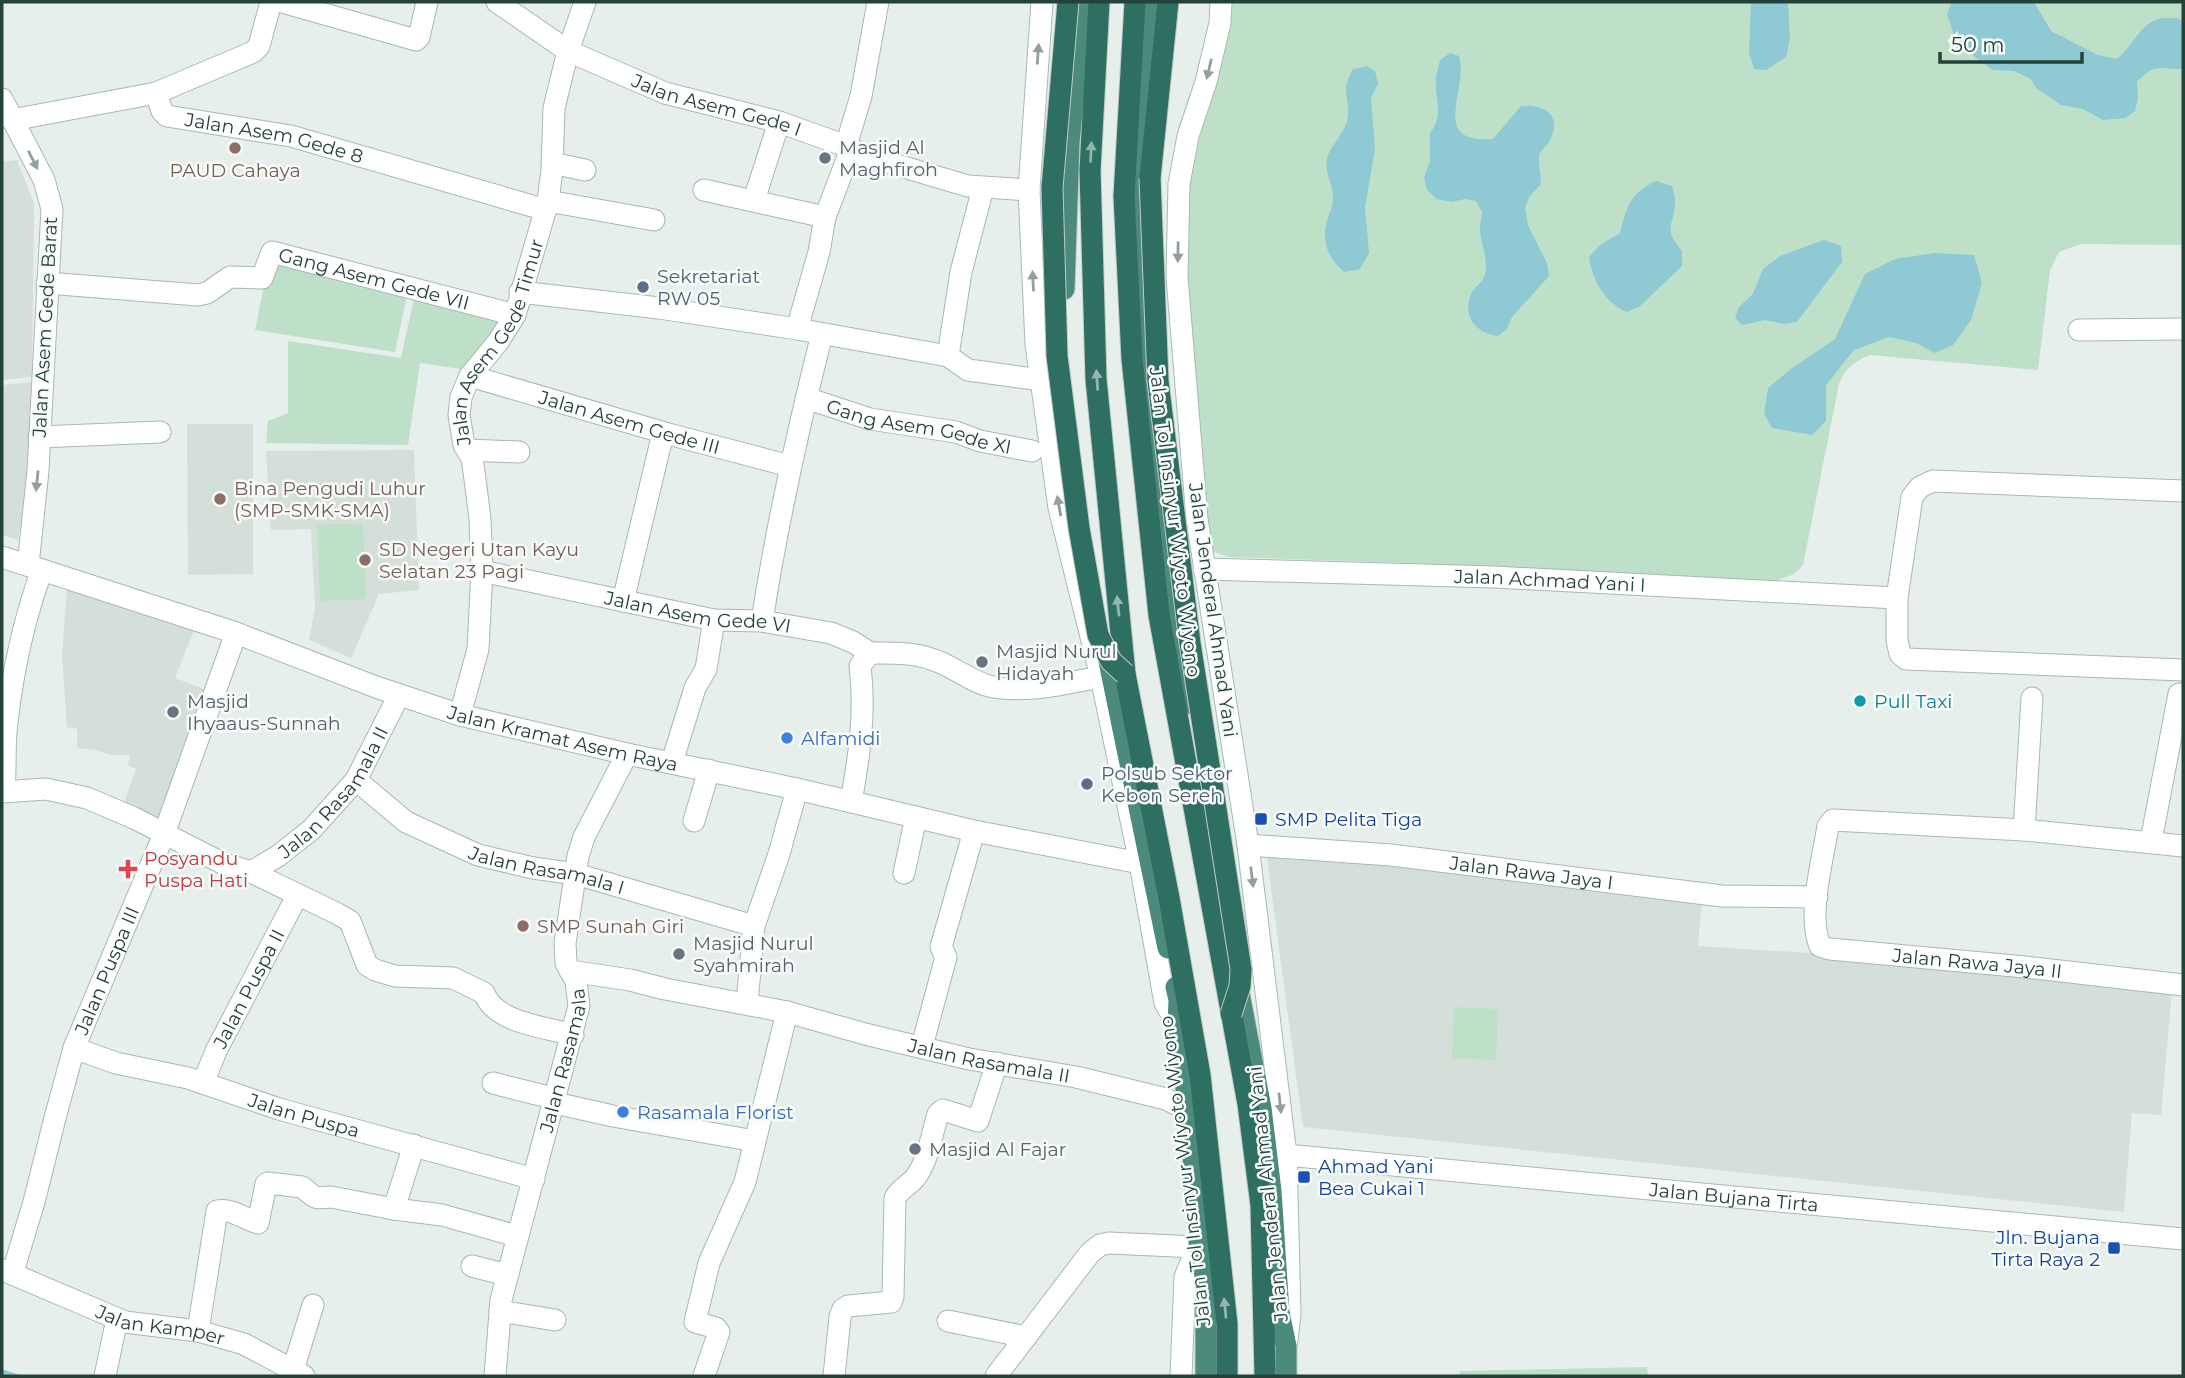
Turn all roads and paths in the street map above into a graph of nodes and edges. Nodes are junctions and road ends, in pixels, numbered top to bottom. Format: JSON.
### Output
{"nodes":[{"id":1,"x":271,"y":2,"type":"edge"},
{"id":2,"x":282,"y":2,"type":"edge"},
{"id":3,"x":426,"y":2,"type":"edge"},
{"id":4,"x":497,"y":2,"type":"edge"},
{"id":5,"x":584,"y":2,"type":"edge"},
{"id":6,"x":878,"y":2,"type":"edge"},
{"id":7,"x":1042,"y":2,"type":"edge"},
{"id":8,"x":1068,"y":2,"type":"edge"},
{"id":9,"x":1083,"y":2,"type":"edge"},
{"id":10,"x":1099,"y":2,"type":"edge"},
{"id":11,"x":1135,"y":2,"type":"edge"},
{"id":12,"x":1151,"y":2,"type":"edge"},
{"id":13,"x":1168,"y":2,"type":"edge"},
{"id":14,"x":1221,"y":2,"type":"edge"},
{"id":15,"x":568,"y":51,"type":"junction"},
{"id":16,"x":156,"y":93,"type":"junction"},
{"id":17,"x":2,"y":99,"type":"edge"},
{"id":18,"x":12,"y":120,"type":"junction"},
{"id":19,"x":779,"y":122,"type":"junction"},
{"id":20,"x":849,"y":148,"type":"junction"},
{"id":21,"x":552,"y":163,"type":"junction"},
{"id":22,"x":585,"y":170,"type":"dead end"},
{"id":23,"x":983,"y":188,"type":"junction"},
{"id":24,"x":704,"y":190,"type":"dead end"},
{"id":25,"x":1029,"y":190,"type":"junction"},
{"id":26,"x":754,"y":200,"type":"junction"},
{"id":27,"x":547,"y":206,"type":"junction"},
{"id":28,"x":825,"y":218,"type":"junction"},
{"id":29,"x":654,"y":220,"type":"dead end"},
{"id":30,"x":47,"y":283,"type":"junction"},
{"id":31,"x":520,"y":292,"type":"junction"},
{"id":32,"x":515,"y":315,"type":"junction"},
{"id":33,"x":797,"y":329,"type":"junction"},
{"id":34,"x":2183,"y":329,"type":"edge"},
{"id":35,"x":2079,"y":330,"type":"dead end"},
{"id":36,"x":822,"y":334,"type":"junction"},
{"id":37,"x":948,"y":356,"type":"junction"},
{"id":38,"x":470,"y":376,"type":"junction"},
{"id":39,"x":1041,"y":380,"type":"junction"},
{"id":40,"x":806,"y":398,"type":"junction"},
{"id":41,"x":160,"y":432,"type":"dead end"},
{"id":42,"x":663,"y":433,"type":"junction"},
{"id":43,"x":39,"y":437,"type":"junction"},
{"id":44,"x":467,"y":450,"type":"junction"},
{"id":45,"x":1032,"y":451,"type":"dead end"},
{"id":46,"x":519,"y":453,"type":"dead end"},
{"id":47,"x":790,"y":466,"type":"junction"},
{"id":48,"x":2183,"y":491,"type":"edge"},
{"id":49,"x":2,"y":557,"type":"edge"},
{"id":50,"x":35,"y":567,"type":"junction"},
{"id":51,"x":1204,"y":569,"type":"junction"},
{"id":52,"x":482,"y":571,"type":"junction"},
{"id":53,"x":1897,"y":598,"type":"junction"},
{"id":54,"x":623,"y":601,"type":"junction"},
{"id":55,"x":714,"y":620,"type":"junction"},
{"id":56,"x":762,"y":621,"type":"junction"},
{"id":57,"x":236,"y":633,"type":"junction"},
{"id":58,"x":870,"y":653,"type":"junction"},
{"id":59,"x":2183,"y":670,"type":"edge"},
{"id":60,"x":1125,"y":674,"type":"junction"},
{"id":61,"x":1101,"y":677,"type":"junction"},
{"id":62,"x":2179,"y":694,"type":"dead end"},
{"id":63,"x":399,"y":695,"type":"junction"},
{"id":64,"x":2032,"y":698,"type":"dead end"},
{"id":65,"x":460,"y":715,"type":"junction"},
{"id":66,"x":627,"y":754,"type":"junction"},
{"id":67,"x":672,"y":762,"type":"junction"},
{"id":68,"x":709,"y":770,"type":"junction"},
{"id":69,"x":356,"y":780,"type":"junction"},
{"id":70,"x":797,"y":789,"type":"junction"},
{"id":71,"x":3,"y":792,"type":"edge"},
{"id":72,"x":851,"y":802,"type":"junction"},
{"id":73,"x":916,"y":817,"type":"junction"},
{"id":74,"x":694,"y":821,"type":"dead end"},
{"id":75,"x":2024,"y":830,"type":"junction"},
{"id":76,"x":974,"y":831,"type":"junction"},
{"id":77,"x":164,"y":834,"type":"junction"},
{"id":78,"x":2151,"y":841,"type":"junction"},
{"id":79,"x":1248,"y":845,"type":"junction"},
{"id":80,"x":2183,"y":846,"type":"edge"},
{"id":81,"x":1140,"y":863,"type":"junction"},
{"id":82,"x":251,"y":873,"type":"junction"},
{"id":83,"x":904,"y":873,"type":"dead end"},
{"id":84,"x":576,"y":874,"type":"junction"},
{"id":85,"x":297,"y":896,"type":"junction"},
{"id":86,"x":1817,"y":898,"type":"junction"},
{"id":87,"x":754,"y":926,"type":"junction"},
{"id":88,"x":570,"y":971,"type":"junction"},
{"id":89,"x":2183,"y":985,"type":"edge"},
{"id":90,"x":747,"y":1003,"type":"junction"},
{"id":91,"x":787,"y":1012,"type":"junction"},
{"id":92,"x":1231,"y":1014,"type":"junction"},
{"id":93,"x":1178,"y":1025,"type":"junction"},
{"id":94,"x":573,"y":1035,"type":"junction"},
{"id":95,"x":922,"y":1046,"type":"junction"},
{"id":96,"x":75,"y":1048,"type":"junction"},
{"id":97,"x":997,"y":1063,"type":"junction"},
{"id":98,"x":203,"y":1083,"type":"junction"},
{"id":99,"x":493,"y":1083,"type":"dead end"},
{"id":100,"x":555,"y":1101,"type":"junction"},
{"id":101,"x":1189,"y":1111,"type":"junction"},
{"id":102,"x":755,"y":1141,"type":"junction"},
{"id":103,"x":414,"y":1145,"type":"junction"},
{"id":104,"x":1286,"y":1155,"type":"junction"},
{"id":105,"x":534,"y":1179,"type":"junction"},
{"id":106,"x":394,"y":1209,"type":"junction"},
{"id":107,"x":517,"y":1236,"type":"junction"},
{"id":108,"x":2183,"y":1239,"type":"edge"},
{"id":109,"x":1198,"y":1245,"type":"junction"},
{"id":110,"x":472,"y":1266,"type":"dead end"},
{"id":111,"x":8,"y":1272,"type":"edge"},
{"id":112,"x":508,"y":1275,"type":"junction"},
{"id":113,"x":313,"y":1305,"type":"dead end"},
{"id":114,"x":500,"y":1311,"type":"junction"},
{"id":115,"x":117,"y":1319,"type":"junction"},
{"id":116,"x":555,"y":1320,"type":"dead end"},
{"id":117,"x":948,"y":1321,"type":"dead end"},
{"id":118,"x":198,"y":1331,"type":"junction"},
{"id":119,"x":1026,"y":1337,"type":"junction"},
{"id":120,"x":1286,"y":1346,"type":"junction"},
{"id":121,"x":299,"y":1373,"type":"edge"},
{"id":122,"x":105,"y":1376,"type":"edge"},
{"id":123,"x":495,"y":1376,"type":"edge"},
{"id":124,"x":704,"y":1376,"type":"edge"},
{"id":125,"x":834,"y":1376,"type":"edge"},
{"id":126,"x":996,"y":1376,"type":"edge"},
{"id":127,"x":1181,"y":1376,"type":"edge"},
{"id":128,"x":1206,"y":1376,"type":"edge"},
{"id":129,"x":1227,"y":1376,"type":"edge"},
{"id":130,"x":1265,"y":1376,"type":"edge"},
{"id":131,"x":1286,"y":1376,"type":"edge"}],
"edges":[{"from":1,"to":16,"type":"street"},
{"from":2,"to":3,"type":"street"},
{"from":4,"to":15,"type":"street","name":"Jalan Asem Gede I"},
{"from":5,"to":15,"type":"street","name":"Jalan Asem Gede Timur"},
{"from":6,"to":20,"type":"street"},
{"from":25,"to":7,"type":"street","one_way":true},
{"from":8,"to":60,"type":"highway","bridge":true},
{"from":9,"to":93,"type":"highway"},
{"from":60,"to":10,"type":"highway","name":"Jalan Tol Insinyur Wiyoto Wiyono","one_way":true},
{"from":11,"to":92,"type":"highway","name":"Jalan Tol Insinyur Wiyoto Wiyono"},
{"from":12,"to":120,"type":"highway","name":"Jalan Jenderal Ahmad Yani"},
{"from":13,"to":92,"type":"highway","bridge":true},
{"from":14,"to":51,"type":"street","name":"Jalan Jenderal Ahmad Yani","one_way":true},
{"from":15,"to":19,"type":"street","name":"Jalan Asem Gede I"},
{"from":15,"to":21,"type":"street","name":"Jalan Asem Gede Timur"},
{"from":16,"to":18,"type":"street"},
{"from":16,"to":27,"type":"street","name":"Jalan Asem Gede 8"},
{"from":17,"to":18,"type":"street","name":"Jalan Asem Gede Barat"},
{"from":18,"to":30,"type":"street","name":"Jalan Asem Gede Barat","one_way":true},
{"from":19,"to":20,"type":"street","name":"Jalan Asem Gede I"},
{"from":19,"to":26,"type":"street"},
{"from":20,"to":23,"type":"street","name":"Jalan Asem Gede I"},
{"from":20,"to":28,"type":"street"},
{"from":21,"to":22,"type":"street"},
{"from":21,"to":27,"type":"street","name":"Jalan Asem Gede Timur"},
{"from":23,"to":25,"type":"street","name":"Jalan Asem Gede I"},
{"from":23,"to":37,"type":"street"},
{"from":24,"to":26,"type":"street"},
{"from":39,"to":25,"type":"street","one_way":true},
{"from":26,"to":28,"type":"street"},
{"from":27,"to":29,"type":"street"},
{"from":27,"to":31,"type":"street","name":"Jalan Asem Gede Timur"},
{"from":28,"to":33,"type":"street"},
{"from":30,"to":32,"type":"street","name":"Gang Asem Gede VII"},
{"from":30,"to":43,"type":"street","name":"Jalan Asem Gede Barat"},
{"from":31,"to":32,"type":"street","name":"Jalan Asem Gede Timur"},
{"from":31,"to":33,"type":"street"},
{"from":32,"to":38,"type":"street","name":"Jalan Asem Gede Timur"},
{"from":33,"to":36,"type":"street"},
{"from":34,"to":35,"type":"street"},
{"from":36,"to":37,"type":"street"},
{"from":36,"to":40,"type":"street"},
{"from":37,"to":39,"type":"street"},
{"from":38,"to":42,"type":"street","name":"Jalan Asem Gede III"},
{"from":38,"to":44,"type":"street","name":"Jalan Asem Gede Timur"},
{"from":61,"to":39,"type":"street","one_way":true},
{"from":40,"to":45,"type":"street","name":"Gang Asem Gede XI"},
{"from":40,"to":47,"type":"street"},
{"from":41,"to":43,"type":"street"},
{"from":42,"to":47,"type":"street","name":"Jalan Asem Gede III"},
{"from":42,"to":54,"type":"street"},
{"from":43,"to":50,"type":"street","name":"Jalan Asem Gede Barat","one_way":true},
{"from":44,"to":46,"type":"street"},
{"from":44,"to":52,"type":"street","name":"Jalan Asem Gede Timur"},
{"from":47,"to":56,"type":"street"},
{"from":48,"to":53,"type":"street"},
{"from":49,"to":50,"type":"street","name":"Jalan Kramat Asem Raya"},
{"from":50,"to":57,"type":"street","name":"Jalan Kramat Asem Raya"},
{"from":50,"to":71,"type":"street","name":"Jalan Asem Gede Barat"},
{"from":51,"to":53,"type":"street","name":"Jalan Achmad Yani I"},
{"from":51,"to":79,"type":"street","name":"Jalan Jenderal Ahmad Yani"},
{"from":52,"to":54,"type":"street","name":"Jalan Asem Gede VI"},
{"from":52,"to":65,"type":"street","name":"Jalan Asem Gede Timur"},
{"from":53,"to":59,"type":"street"},
{"from":54,"to":55,"type":"street","name":"Jalan Asem Gede VI"},
{"from":55,"to":56,"type":"street","name":"Jalan Asem Gede VI"},
{"from":55,"to":67,"type":"street"},
{"from":56,"to":58,"type":"street","name":"Jalan Asem Gede VI"},
{"from":57,"to":63,"type":"street","name":"Jalan Kramat Asem Raya"},
{"from":57,"to":77,"type":"street","name":"Jalan Puspa III"},
{"from":58,"to":61,"type":"street"},
{"from":58,"to":72,"type":"street"},
{"from":129,"to":60,"type":"highway","name":"Jalan Tol Insinyur Wiyoto Wiyono","one_way":true},
{"from":61,"to":81,"type":"street"},
{"from":62,"to":78,"type":"street"},
{"from":63,"to":65,"type":"street","name":"Jalan Kramat Asem Raya"},
{"from":63,"to":69,"type":"street","name":"Jalan Rasamala II"},
{"from":64,"to":75,"type":"street"},
{"from":65,"to":66,"type":"street","name":"Jalan Kramat Asem Raya"},
{"from":66,"to":67,"type":"street","name":"Jalan Kramat Asem Raya"},
{"from":66,"to":84,"type":"street","name":"Jalan Rasamala"},
{"from":67,"to":68,"type":"street","name":"Jalan Kramat Asem Raya"},
{"from":68,"to":70,"type":"street","name":"Jalan Kramat Asem Raya"},
{"from":68,"to":74,"type":"street"},
{"from":69,"to":82,"type":"street","name":"Jalan Rasamala II"},
{"from":69,"to":84,"type":"street","name":"Jalan Rasamala I"},
{"from":70,"to":72,"type":"street","name":"Jalan Kramat Asem Raya"},
{"from":70,"to":87,"type":"street"},
{"from":71,"to":77,"type":"street"},
{"from":72,"to":73,"type":"street","name":"Jalan Kramat Asem Raya"},
{"from":73,"to":76,"type":"street","name":"Jalan Kramat Asem Raya"},
{"from":73,"to":83,"type":"street"},
{"from":75,"to":78,"type":"street"},
{"from":75,"to":86,"type":"street","name":"Jalan Rawa Jaya II"},
{"from":76,"to":81,"type":"street","name":"Jalan Kramat Asem Raya"},
{"from":76,"to":95,"type":"street"},
{"from":77,"to":82,"type":"street"},
{"from":77,"to":96,"type":"street","name":"Jalan Puspa III"},
{"from":78,"to":80,"type":"street"},
{"from":79,"to":86,"type":"street","name":"Jalan Rawa Jaya I"},
{"from":79,"to":104,"type":"street","name":"Jalan Jenderal Ahmad Yani","one_way":true},
{"from":81,"to":93,"type":"street"},
{"from":82,"to":85,"type":"street"},
{"from":84,"to":87,"type":"street","name":"Jalan Rasamala I"},
{"from":84,"to":88,"type":"street","name":"Jalan Rasamala"},
{"from":85,"to":94,"type":"street"},
{"from":85,"to":98,"type":"street","name":"Jalan Puspa II"},
{"from":86,"to":89,"type":"street","name":"Jalan Rawa Jaya II"},
{"from":87,"to":90,"type":"street"},
{"from":88,"to":90,"type":"street","name":"Jalan Rasamala II"},
{"from":88,"to":94,"type":"street","name":"Jalan Rasamala"},
{"from":90,"to":91,"type":"street","name":"Jalan Rasamala II"},
{"from":91,"to":95,"type":"street","name":"Jalan Rasamala II"},
{"from":91,"to":102,"type":"street"},
{"from":92,"to":130,"type":"highway","name":"Jalan Tol Insinyur Wiyoto Wiyono"},
{"from":93,"to":101,"type":"highway"},
{"from":94,"to":100,"type":"street","name":"Jalan Rasamala"},
{"from":95,"to":97,"type":"street","name":"Jalan Rasamala II"},
{"from":96,"to":98,"type":"street","name":"Jalan Puspa"},
{"from":96,"to":111,"type":"street","name":"Jalan Puspa III"},
{"from":97,"to":101,"type":"street","name":"Jalan Rasamala II"},
{"from":97,"to":125,"type":"street"},
{"from":98,"to":103,"type":"street","name":"Jalan Puspa"},
{"from":99,"to":100,"type":"street"},
{"from":100,"to":102,"type":"street"},
{"from":100,"to":105,"type":"street","name":"Jalan Rasamala"},
{"from":101,"to":109,"type":"highway"},
{"from":102,"to":124,"type":"street"},
{"from":103,"to":105,"type":"street","name":"Jalan Puspa"},
{"from":103,"to":106,"type":"street"},
{"from":104,"to":108,"type":"street","name":"Jalan Bujana Tirta"},
{"from":104,"to":120,"type":"street","name":"Jalan Jenderal Ahmad Yani"},
{"from":105,"to":107,"type":"street","name":"Jalan Rasamala"},
{"from":106,"to":107,"type":"street"},
{"from":106,"to":118,"type":"street"},
{"from":107,"to":112,"type":"street","name":"Jalan Rasamala"},
{"from":109,"to":119,"type":"street"},
{"from":109,"to":127,"type":"street"},
{"from":109,"to":128,"type":"highway"},
{"from":110,"to":112,"type":"street"},
{"from":111,"to":115,"type":"street","name":"Jalan Kamper"},
{"from":112,"to":114,"type":"street","name":"Jalan Rasamala"},
{"from":113,"to":121,"type":"street"},
{"from":114,"to":116,"type":"street"},
{"from":114,"to":123,"type":"street","name":"Jalan Rasamala"},
{"from":115,"to":118,"type":"street","name":"Jalan Kamper"},
{"from":115,"to":122,"type":"street"},
{"from":117,"to":119,"type":"street"},
{"from":118,"to":121,"type":"street","name":"Jalan Kamper"},
{"from":119,"to":126,"type":"street"},
{"from":120,"to":131,"type":"highway","name":"Jalan Jenderal Ahmad Yani"}]}
